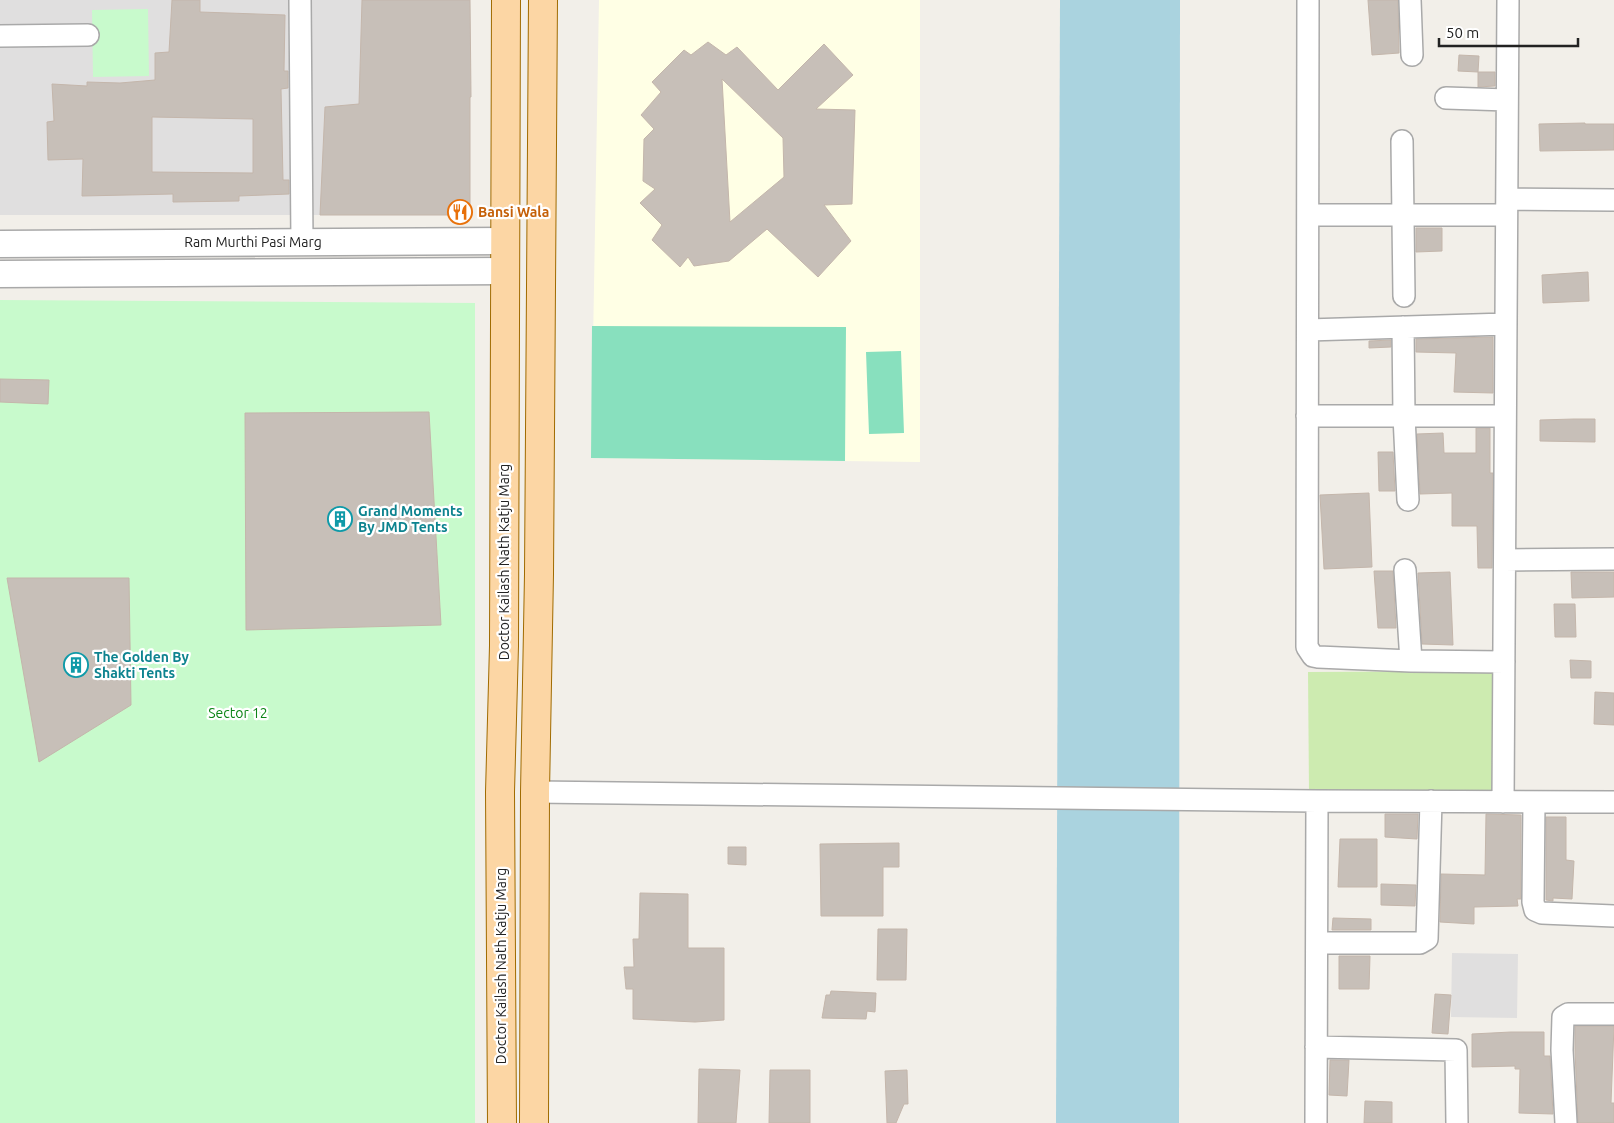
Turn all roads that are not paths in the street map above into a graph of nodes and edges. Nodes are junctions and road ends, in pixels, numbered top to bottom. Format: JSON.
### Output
{"nodes":[{"id":1,"x":300,"y":0,"type":"edge"},
{"id":2,"x":506,"y":0,"type":"edge"},
{"id":3,"x":543,"y":0,"type":"edge"},
{"id":4,"x":1308,"y":0,"type":"edge"},
{"id":5,"x":1410,"y":0,"type":"edge"},
{"id":6,"x":1508,"y":0,"type":"edge"},
{"id":7,"x":88,"y":35,"type":"dead end"},
{"id":8,"x":0,"y":36,"type":"edge"},
{"id":9,"x":1412,"y":55,"type":"dead end"},
{"id":10,"x":1446,"y":98,"type":"dead end"},
{"id":11,"x":1507,"y":100,"type":"junction"},
{"id":12,"x":1402,"y":141,"type":"dead end"},
{"id":13,"x":1614,"y":200,"type":"edge"},
{"id":14,"x":1506,"y":207,"type":"junction"},
{"id":15,"x":1308,"y":214,"type":"junction"},
{"id":16,"x":1403,"y":215,"type":"junction"},
{"id":17,"x":505,"y":240,"type":"junction"},
{"id":18,"x":302,"y":242,"type":"junction"},
{"id":19,"x":0,"y":244,"type":"edge"},
{"id":20,"x":505,"y":271,"type":"junction"},
{"id":21,"x":0,"y":274,"type":"edge"},
{"id":22,"x":1404,"y":296,"type":"dead end"},
{"id":23,"x":1506,"y":324,"type":"junction"},
{"id":24,"x":1403,"y":327,"type":"junction"},
{"id":25,"x":1308,"y":330,"type":"junction"},
{"id":26,"x":1307,"y":416,"type":"junction"},
{"id":27,"x":1404,"y":416,"type":"junction"},
{"id":28,"x":1505,"y":416,"type":"junction"},
{"id":29,"x":1408,"y":500,"type":"dead end"},
{"id":30,"x":1614,"y":559,"type":"edge"},
{"id":31,"x":1504,"y":560,"type":"junction"},
{"id":32,"x":1405,"y":570,"type":"dead end"},
{"id":33,"x":503,"y":574,"type":"junction"},
{"id":34,"x":539,"y":574,"type":"junction"},
{"id":35,"x":1411,"y":661,"type":"junction"},
{"id":36,"x":1504,"y":662,"type":"junction"},
{"id":37,"x":535,"y":792,"type":"junction"},
{"id":38,"x":1317,"y":801,"type":"junction"},
{"id":39,"x":1431,"y":801,"type":"junction"},
{"id":40,"x":1504,"y":802,"type":"junction"},
{"id":41,"x":1534,"y":802,"type":"junction"},
{"id":42,"x":1614,"y":802,"type":"edge"},
{"id":43,"x":1614,"y":916,"type":"edge"},
{"id":44,"x":1317,"y":943,"type":"junction"},
{"id":45,"x":1614,"y":1014,"type":"edge"},
{"id":46,"x":1316,"y":1047,"type":"junction"},
{"id":47,"x":502,"y":1123,"type":"edge"},
{"id":48,"x":534,"y":1123,"type":"edge"},
{"id":49,"x":1316,"y":1123,"type":"edge"},
{"id":50,"x":1457,"y":1123,"type":"edge"},
{"id":51,"x":1566,"y":1123,"type":"edge"}],
"edges":[{"from":1,"to":18,"type":"street"},
{"from":2,"to":17,"type":"main road","name":"Doctor Kailash Nath Katju Marg"},
{"from":3,"to":34,"type":"main road"},
{"from":4,"to":15,"type":"street"},
{"from":5,"to":9,"type":"street"},
{"from":6,"to":11,"type":"street"},
{"from":7,"to":8,"type":"street"},
{"from":10,"to":11,"type":"street"},
{"from":11,"to":14,"type":"street"},
{"from":12,"to":16,"type":"street"},
{"from":13,"to":14,"type":"street"},
{"from":14,"to":16,"type":"street"},
{"from":14,"to":23,"type":"street"},
{"from":15,"to":16,"type":"street"},
{"from":15,"to":25,"type":"street"},
{"from":16,"to":22,"type":"street"},
{"from":17,"to":18,"type":"street","name":"Ram Murthi Pasi Marg"},
{"from":17,"to":20,"type":"main road","name":"Doctor Kailash Nath Katju Marg"},
{"from":18,"to":19,"type":"street","name":"Ram Murthi Pasi Marg"},
{"from":20,"to":21,"type":"street"},
{"from":20,"to":33,"type":"main road","name":"Doctor Kailash Nath Katju Marg"},
{"from":23,"to":24,"type":"street"},
{"from":23,"to":28,"type":"street"},
{"from":24,"to":25,"type":"street"},
{"from":24,"to":27,"type":"street"},
{"from":25,"to":26,"type":"street"},
{"from":26,"to":27,"type":"street"},
{"from":26,"to":35,"type":"street"},
{"from":27,"to":28,"type":"street"},
{"from":27,"to":29,"type":"street"},
{"from":28,"to":31,"type":"street"},
{"from":30,"to":31,"type":"street"},
{"from":31,"to":36,"type":"street"},
{"from":32,"to":35,"type":"street"},
{"from":33,"to":34,"type":"main road"},
{"from":33,"to":47,"type":"main road","name":"Doctor Kailash Nath Katju Marg"},
{"from":34,"to":37,"type":"main road"},
{"from":35,"to":36,"type":"street"},
{"from":36,"to":40,"type":"street"},
{"from":37,"to":38,"type":"street"},
{"from":37,"to":48,"type":"main road"},
{"from":38,"to":39,"type":"street"},
{"from":38,"to":44,"type":"street"},
{"from":39,"to":40,"type":"street"},
{"from":39,"to":44,"type":"street"},
{"from":40,"to":41,"type":"street"},
{"from":41,"to":42,"type":"street"},
{"from":41,"to":43,"type":"street"},
{"from":44,"to":46,"type":"street"},
{"from":45,"to":51,"type":"street"},
{"from":46,"to":49,"type":"street"},
{"from":46,"to":50,"type":"street"}]}
